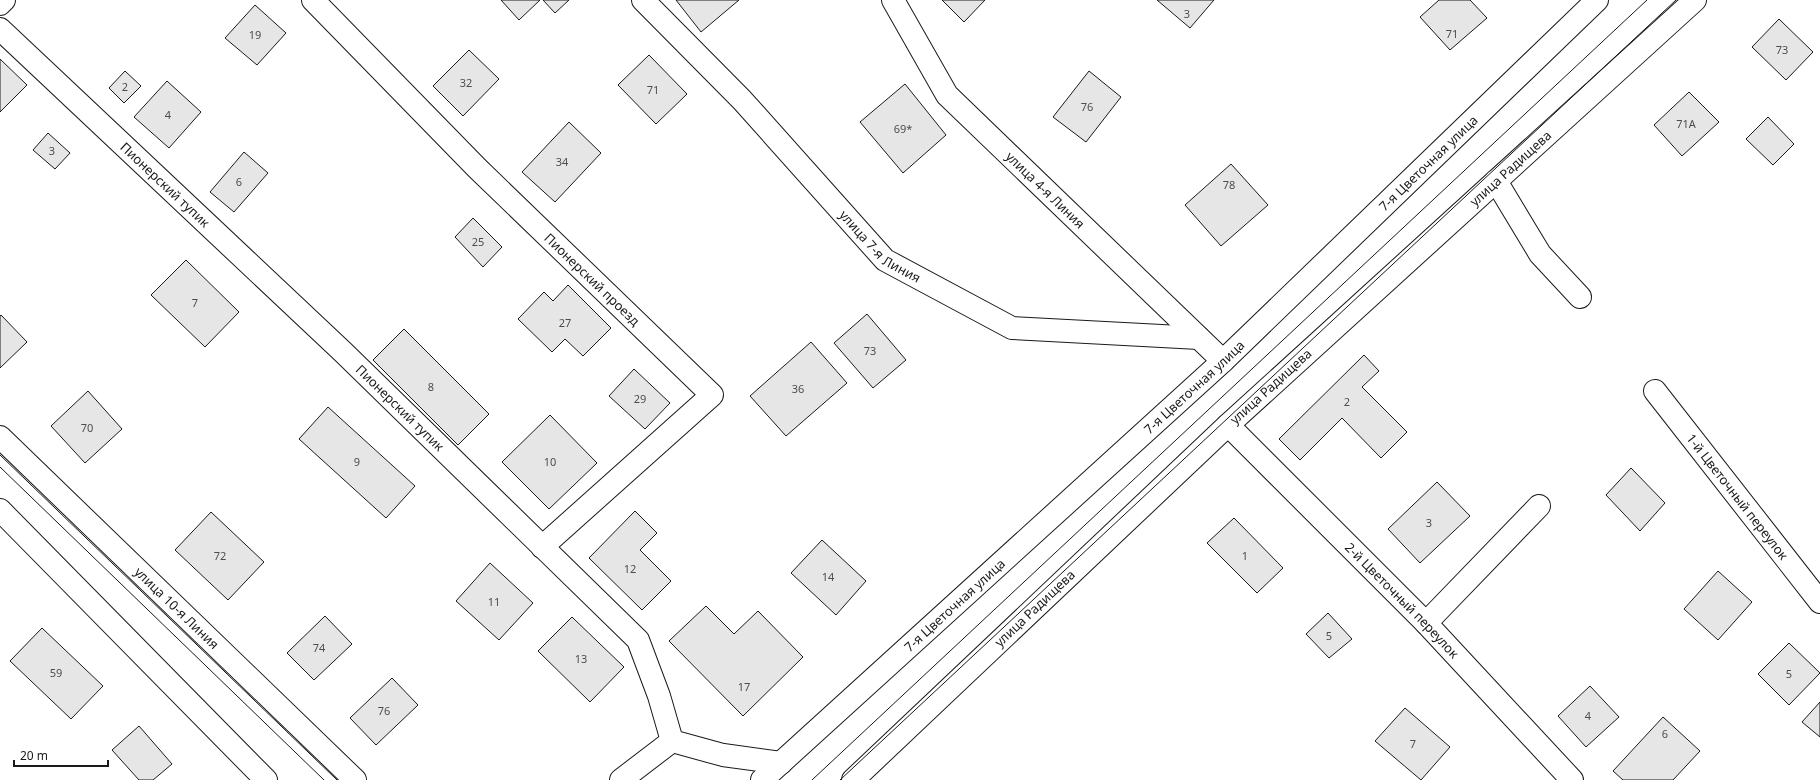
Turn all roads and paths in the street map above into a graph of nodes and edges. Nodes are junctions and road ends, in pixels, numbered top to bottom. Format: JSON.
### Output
{"nodes":[{"id":1,"x":4,"y":0,"type":"edge"},
{"id":2,"x":313,"y":0,"type":"edge"},
{"id":3,"x":643,"y":0,"type":"edge"},
{"id":4,"x":893,"y":0,"type":"edge"},
{"id":5,"x":1597,"y":0,"type":"edge"},
{"id":6,"x":1695,"y":0,"type":"edge"},
{"id":7,"x":0,"y":4,"type":"edge"},
{"id":8,"x":0,"y":29,"type":"edge"},
{"id":9,"x":1496,"y":181,"type":"junction"},
{"id":10,"x":1580,"y":297,"type":"dead end"},
{"id":11,"x":1199,"y":338,"type":"junction"},
{"id":12,"x":1223,"y":361,"type":"junction"},
{"id":13,"x":1655,"y":392,"type":"dead end"},
{"id":14,"x":1228,"y":425,"type":"junction"},
{"id":15,"x":0,"y":436,"type":"edge"},
{"id":16,"x":1539,"y":506,"type":"dead end"},
{"id":17,"x":0,"y":510,"type":"edge"},
{"id":18,"x":542,"y":547,"type":"junction"},
{"id":19,"x":1820,"y":602,"type":"edge"},
{"id":20,"x":1426,"y":623,"type":"junction"},
{"id":21,"x":672,"y":742,"type":"junction"},
{"id":22,"x":781,"y":763,"type":"junction"},
{"id":23,"x":266,"y":780,"type":"edge"},
{"id":24,"x":354,"y":780,"type":"edge"},
{"id":25,"x":621,"y":780,"type":"edge"},
{"id":26,"x":762,"y":780,"type":"edge"},
{"id":27,"x":853,"y":780,"type":"edge"},
{"id":28,"x":1572,"y":780,"type":"edge"}],
"edges":[{"from":1,"to":7,"type":"street"},
{"from":2,"to":18,"type":"street","name":"Пионерский проезд"},
{"from":3,"to":11,"type":"street","name":"улица 7-я Линия"},
{"from":4,"to":11,"type":"street","name":"улица 4-я Линия"},
{"from":5,"to":12,"type":"street","name":"7-я Цветочная улица"},
{"from":6,"to":9,"type":"street","name":"улица Радищева"},
{"from":8,"to":18,"type":"street","name":"Пионерский тупик"},
{"from":9,"to":10,"type":"street"},
{"from":9,"to":14,"type":"street","name":"улица Радищева"},
{"from":11,"to":12,"type":"street","name":"улица 4-я Линия"},
{"from":12,"to":22,"type":"street","name":"7-я Цветочная улица"},
{"from":13,"to":19,"type":"street","name":"1-й Цветочный переулок"},
{"from":14,"to":20,"type":"street","name":"2-й Цветочный переулок"},
{"from":14,"to":27,"type":"street","name":"улица Радищева"},
{"from":15,"to":24,"type":"street","name":"улица 10-я Линия"},
{"from":16,"to":20,"type":"street"},
{"from":17,"to":23,"type":"street"},
{"from":18,"to":21,"type":"street","name":"Пионерский тупик"},
{"from":20,"to":28,"type":"street","name":"2-й Цветочный переулок"},
{"from":21,"to":22,"type":"street"},
{"from":21,"to":25,"type":"street"},
{"from":22,"to":26,"type":"street","name":"7-я Цветочная улица"}]}
